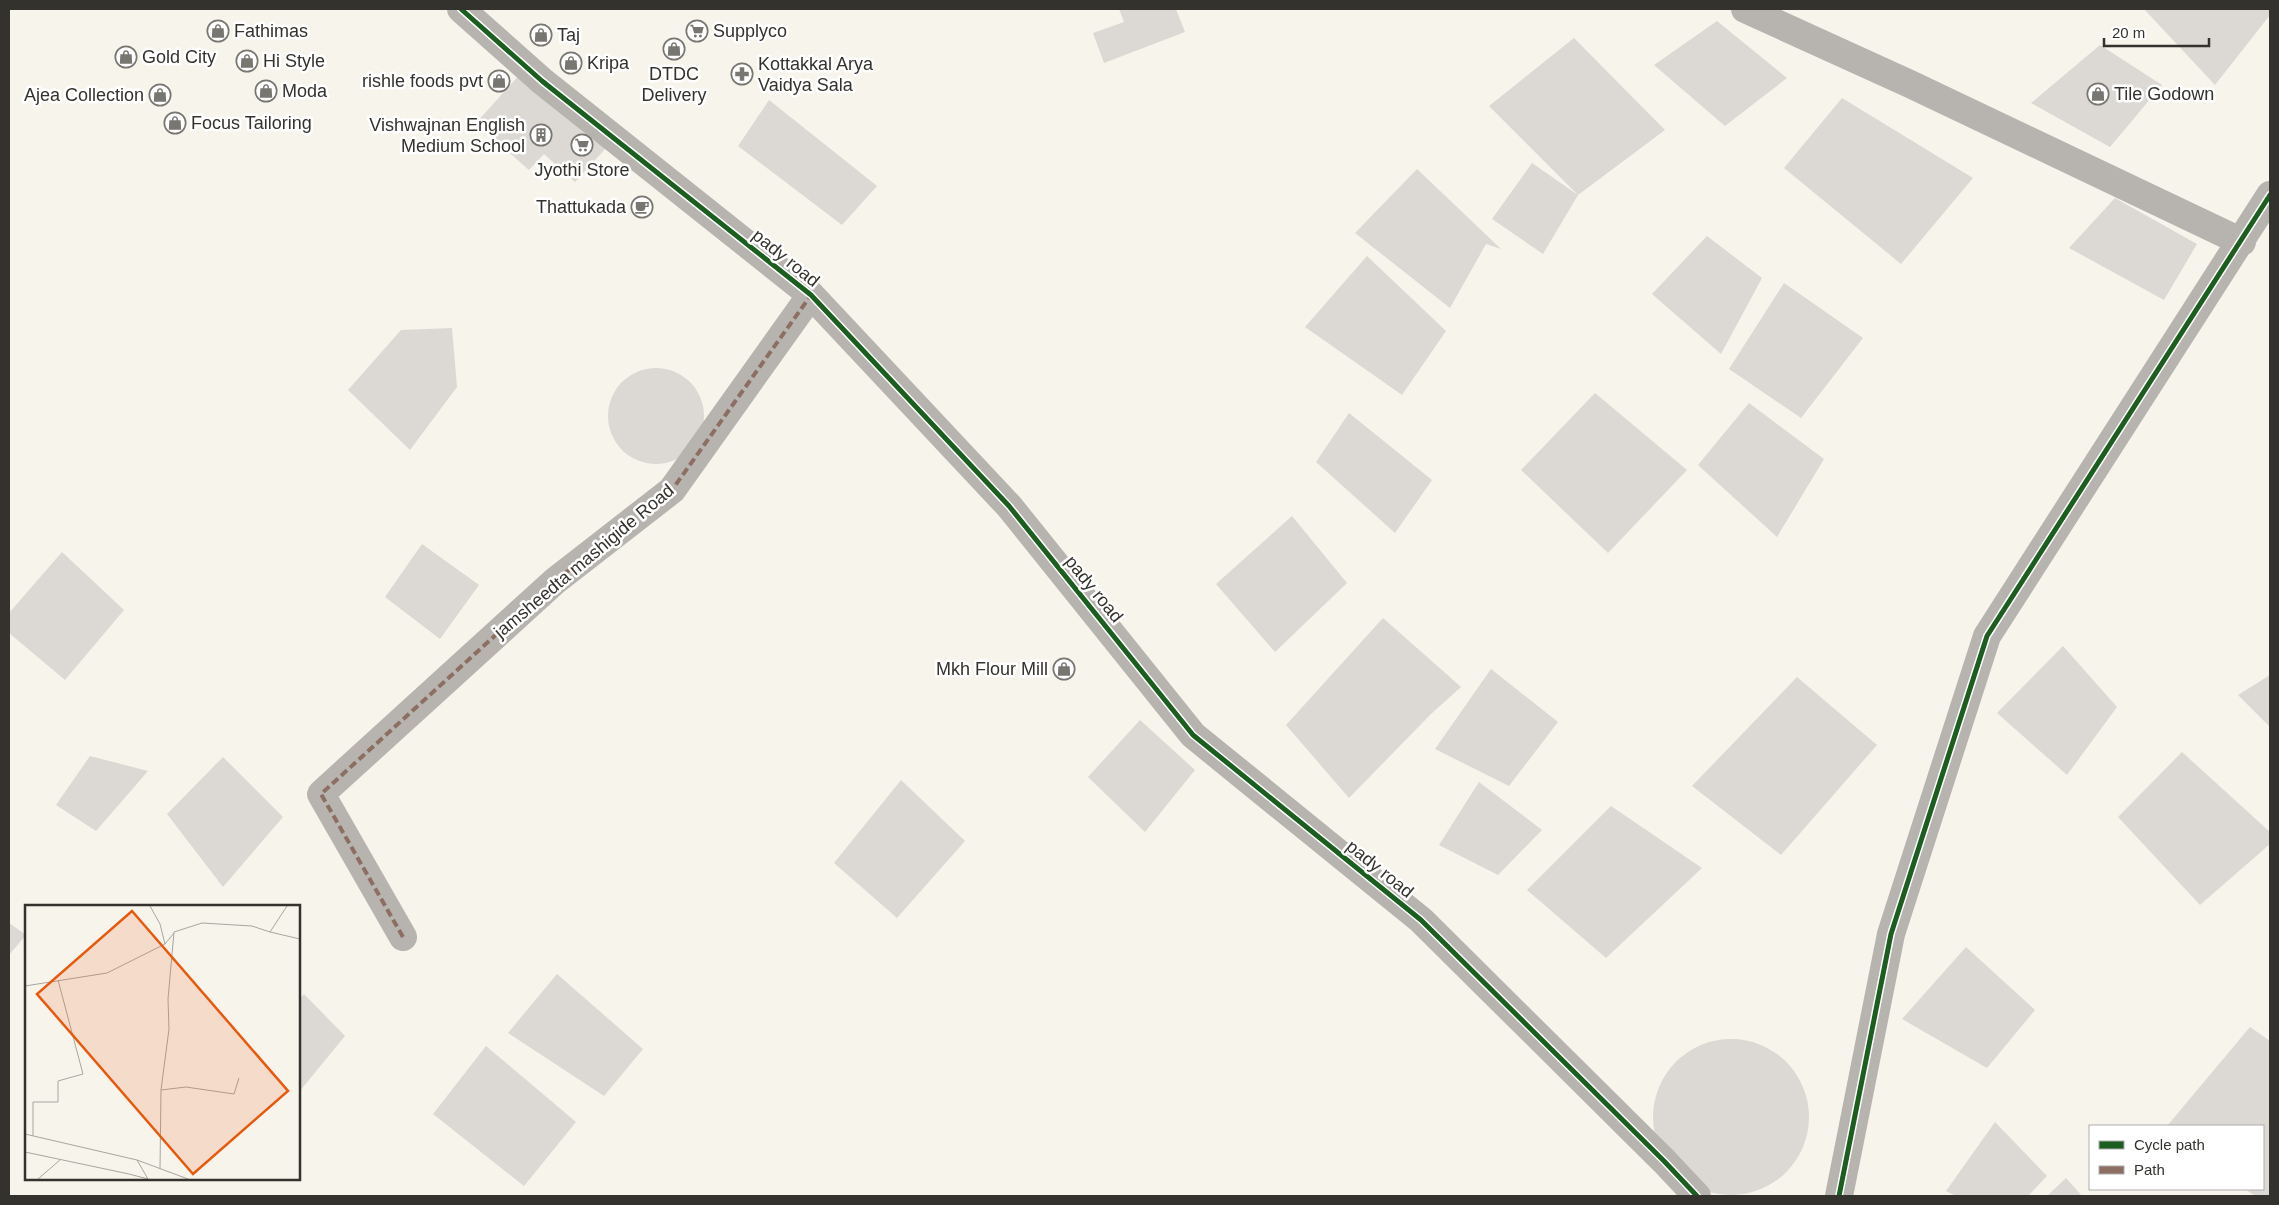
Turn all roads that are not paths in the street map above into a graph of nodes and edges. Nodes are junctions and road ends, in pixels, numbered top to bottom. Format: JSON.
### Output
{"nodes":[{"id":1,"x":461,"y":9,"type":"edge"},
{"id":2,"x":1744,"y":9,"type":"edge"},
{"id":3,"x":2270,"y":195,"type":"edge"},
{"id":4,"x":2242,"y":242,"type":"junction"},
{"id":5,"x":811,"y":295,"type":"junction"},
{"id":6,"x":404,"y":938,"type":"dead end"},
{"id":7,"x":1697,"y":1196,"type":"edge"},
{"id":8,"x":1839,"y":1196,"type":"edge"}],
"edges":[{"from":1,"to":5,"type":"street","name":"pady road"},
{"from":2,"to":4,"type":"street"},
{"from":3,"to":4,"type":"street"},
{"from":4,"to":8,"type":"street"},
{"from":5,"to":6,"type":"street","name":"jamsheedta mashigide Road"},
{"from":5,"to":7,"type":"street","name":"pady road"}]}
